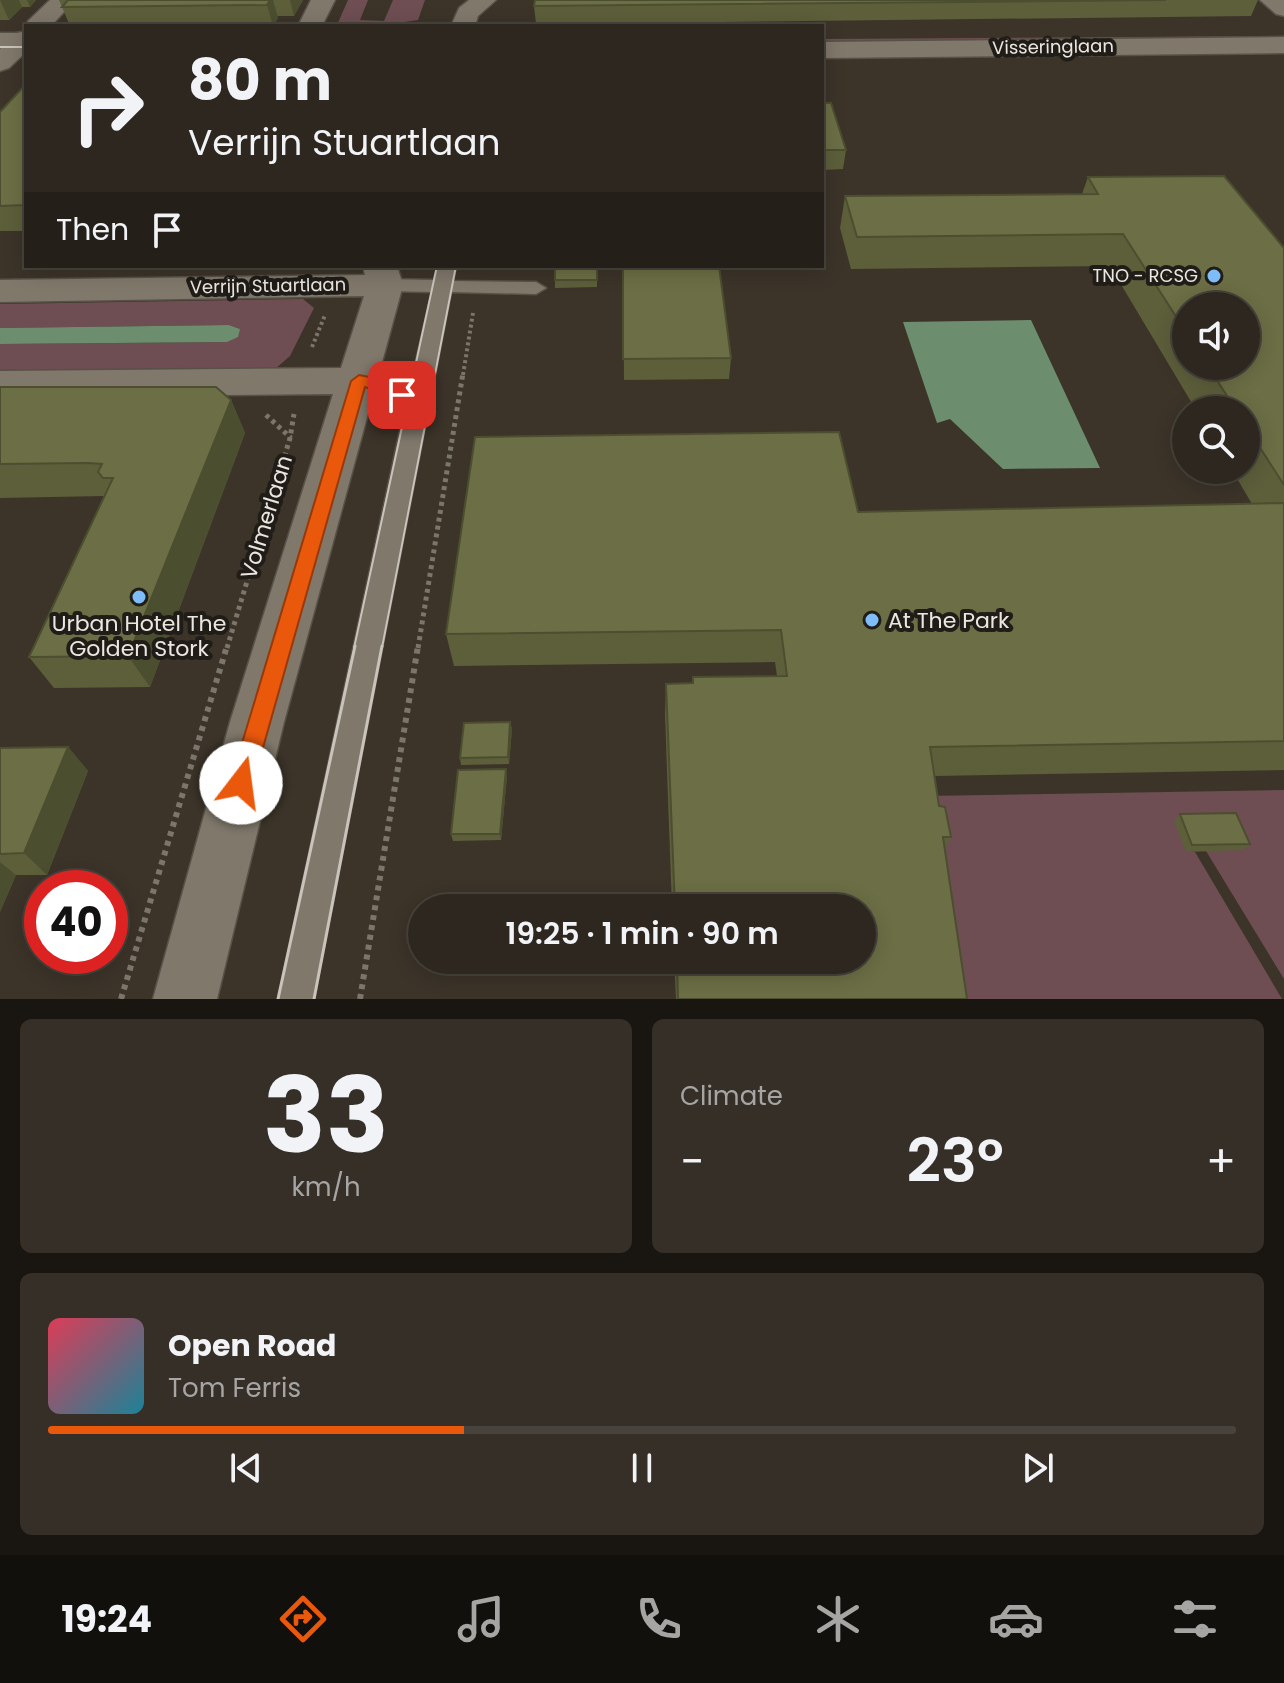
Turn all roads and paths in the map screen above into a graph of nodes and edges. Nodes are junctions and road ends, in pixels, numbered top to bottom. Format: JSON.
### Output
{"nodes":[{"id":1,"x":63,"y":0,"type":"edge"},
{"id":2,"x":323,"y":0,"type":"edge"},
{"id":3,"x":1272,"y":0,"type":"edge"},
{"id":4,"x":1284,"y":9,"type":"edge"},
{"id":5,"x":39,"y":24,"type":"edge"},
{"id":6,"x":311,"y":24,"type":"edge"},
{"id":7,"x":1284,"y":30,"type":"edge"},
{"id":8,"x":824,"y":33,"type":"edge"},
{"id":9,"x":1284,"y":45,"type":"edge"},
{"id":10,"x":824,"y":50,"type":"edge"},
{"id":11,"x":378,"y":275,"type":"edge"},
{"id":12,"x":444,"y":276,"type":"edge"},
{"id":13,"x":478,"y":287,"type":"junction"},
{"id":14,"x":536,"y":288,"type":"dead end"},
{"id":15,"x":0,"y":291,"type":"edge"},
{"id":16,"x":299,"y":380,"type":"junction"},
{"id":17,"x":359,"y":381,"type":"junction"},
{"id":18,"x":0,"y":384,"type":"edge"},
{"id":19,"x":415,"y":411,"type":"junction"},
{"id":20,"x":251,"y":414,"type":"dead end"},
{"id":21,"x":290,"y":438,"type":"junction"},
{"id":22,"x":341,"y":438,"type":"junction"},
{"id":23,"x":121,"y":999,"type":"edge"},
{"id":24,"x":185,"y":999,"type":"edge"},
{"id":25,"x":296,"y":999,"type":"edge"},
{"id":26,"x":360,"y":999,"type":"edge"}],
"edges":[{"from":1,"to":5,"type":"street"},
{"from":2,"to":6,"type":"street"},
{"from":3,"to":4,"type":"street"},
{"from":7,"to":8,"type":"street","name":"Visseringlaan"},
{"from":9,"to":10,"type":"street","name":"Visseringlaan"},
{"from":11,"to":12,"type":"lane","name":"Verrijn Stuartlaan"},
{"from":11,"to":15,"type":"street","name":"Verrijn Stuartlaan"},
{"from":11,"to":16,"type":"path","name":"Volmerlaan"},
{"from":11,"to":17,"type":"street"},
{"from":12,"to":13,"type":"lane","name":"Verrijn Stuartlaan"},
{"from":12,"to":19,"type":"lane"},
{"from":13,"to":14,"type":"lane","name":"Verrijn Stuartlaan"},
{"from":13,"to":26,"type":"path"},
{"from":16,"to":17,"type":"street"},
{"from":16,"to":18,"type":"street"},
{"from":16,"to":21,"type":"path","name":"Volmerlaan"},
{"from":17,"to":19,"type":"lane"},
{"from":17,"to":22,"type":"street"},
{"from":19,"to":25,"type":"lane"},
{"from":20,"to":21,"type":"path"},
{"from":21,"to":22,"type":"path"},
{"from":21,"to":23,"type":"path","name":"Volmerlaan"},
{"from":22,"to":24,"type":"street"}]}
